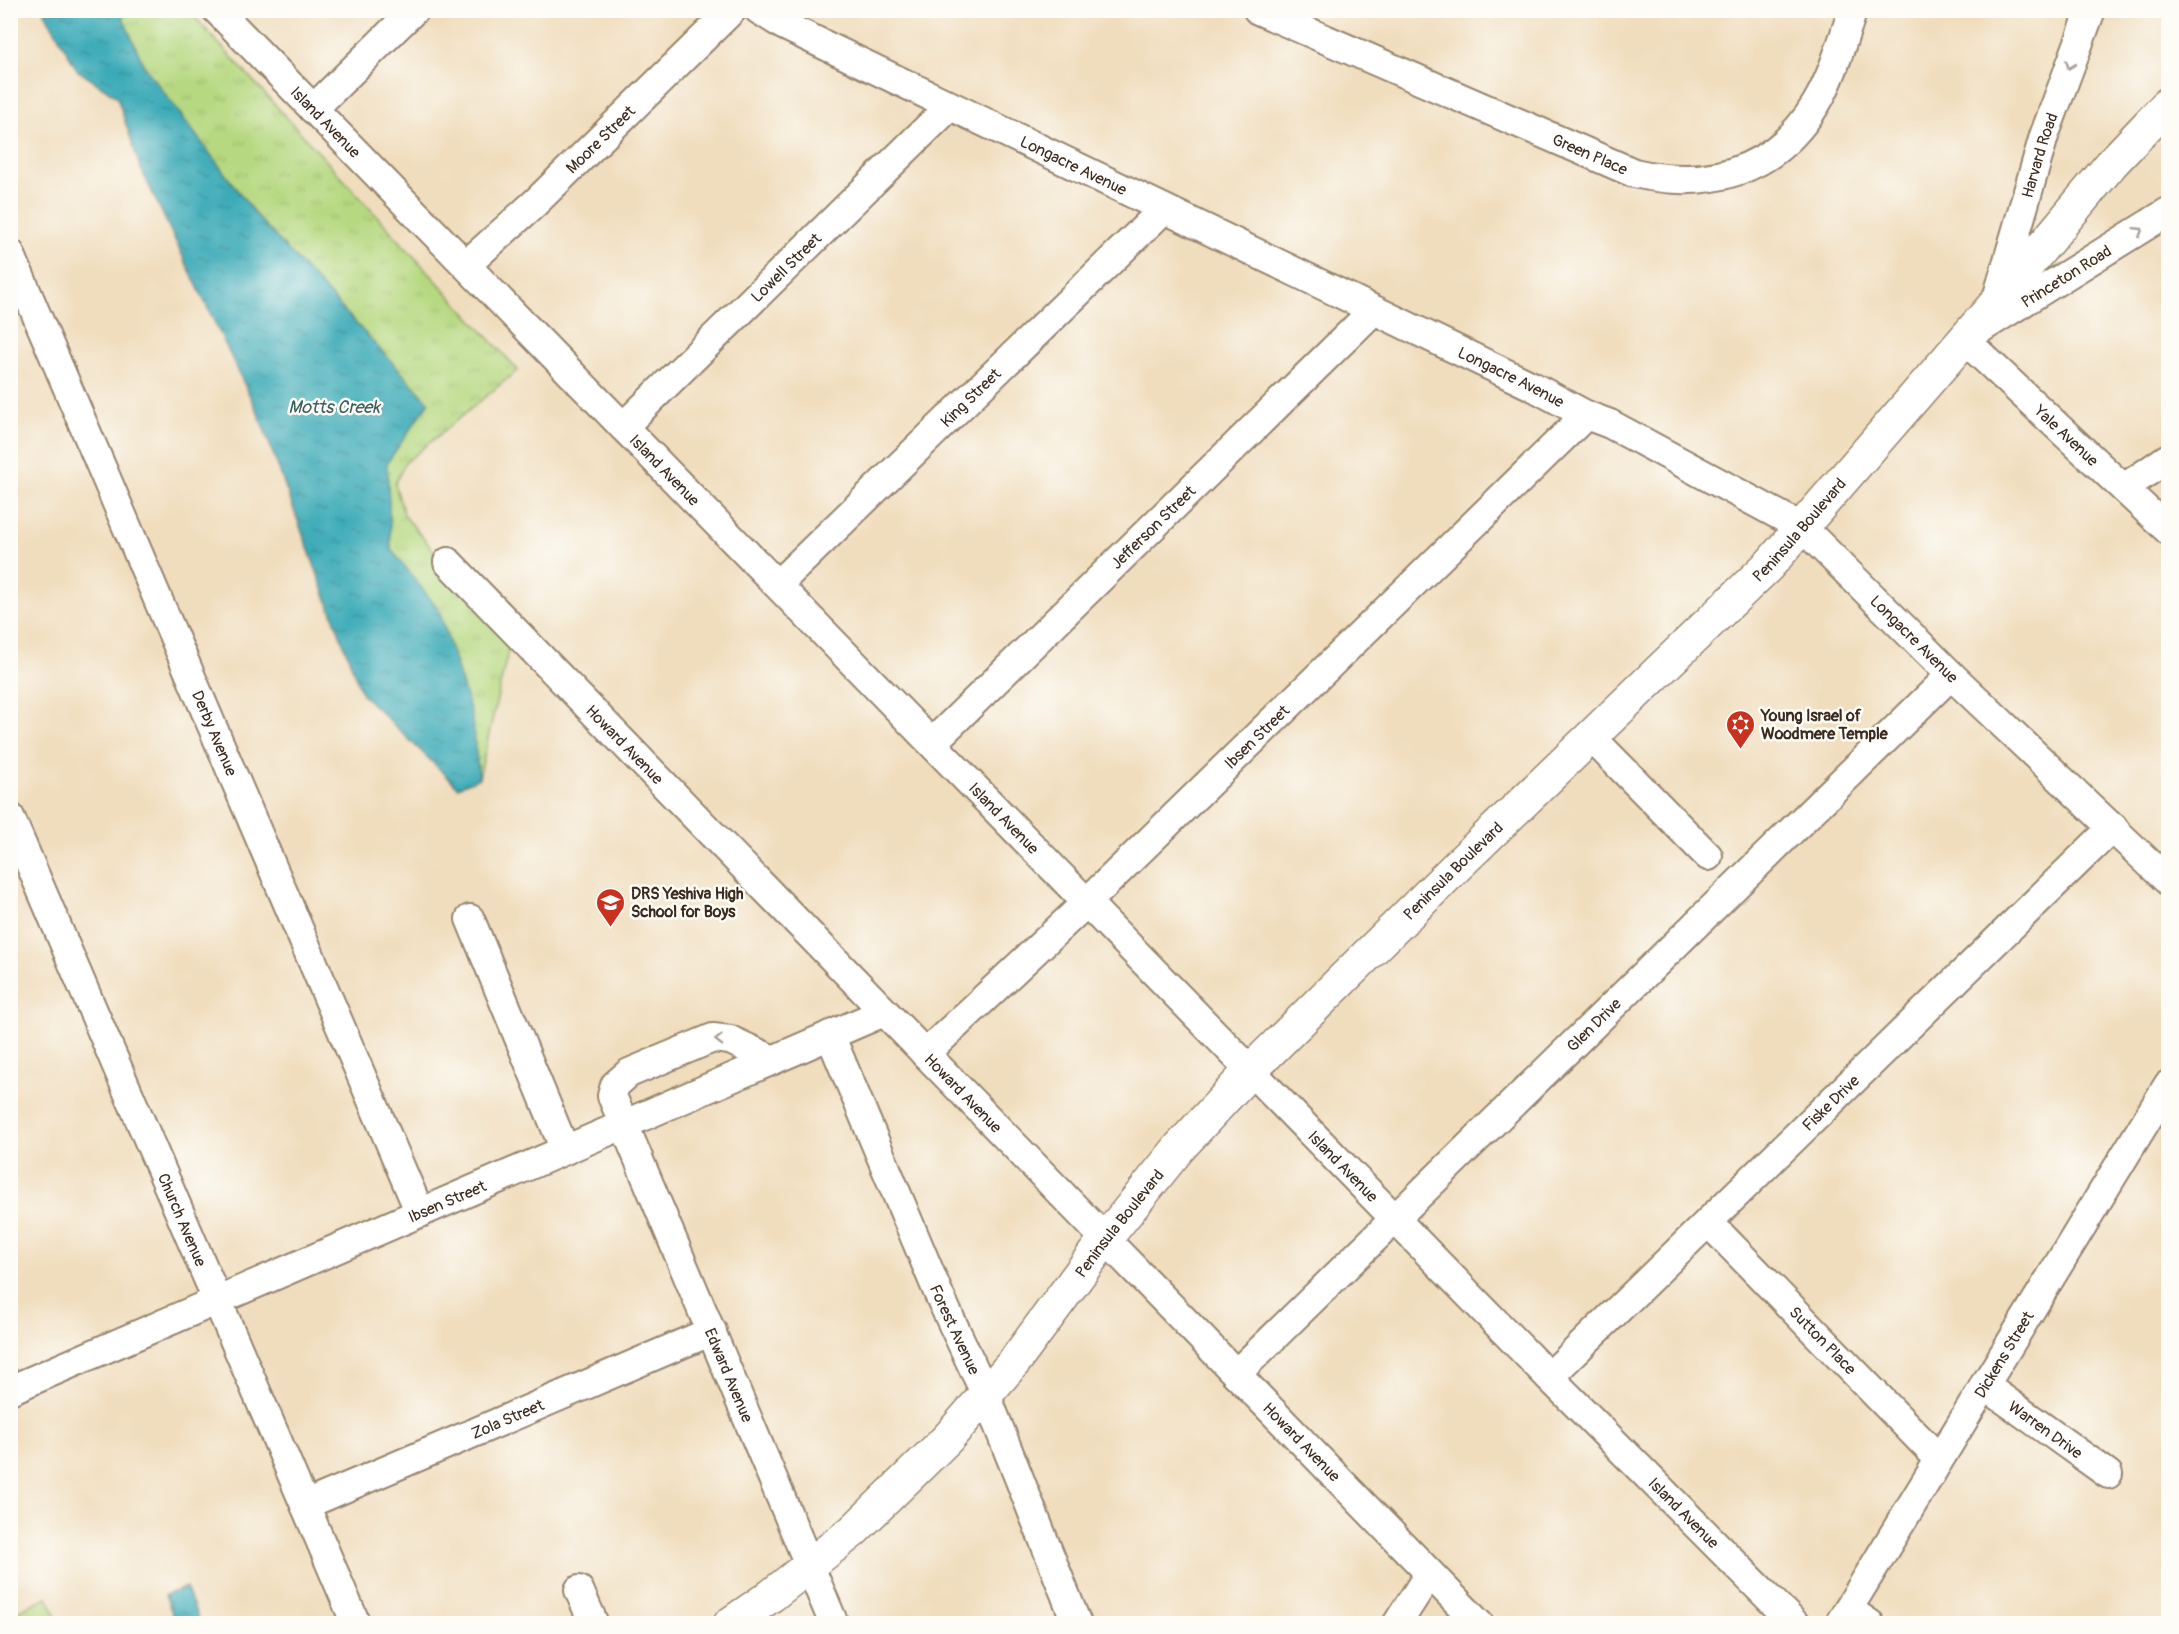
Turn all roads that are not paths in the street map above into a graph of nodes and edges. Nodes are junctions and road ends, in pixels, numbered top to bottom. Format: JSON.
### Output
{"nodes":[{"id":1,"x":217,"y":10,"type":"edge"},
{"id":2,"x":414,"y":10,"type":"edge"},
{"id":3,"x":732,"y":10,"type":"edge"},
{"id":4,"x":759,"y":10,"type":"edge"},
{"id":5,"x":1258,"y":10,"type":"edge"},
{"id":6,"x":1853,"y":10,"type":"edge"},
{"id":7,"x":2091,"y":10,"type":"edge"},
{"id":8,"x":2169,"y":104,"type":"edge"},
{"id":9,"x":949,"y":107,"type":"junction"},
{"id":10,"x":313,"y":109,"type":"junction"},
{"id":11,"x":1164,"y":209,"type":"junction"},
{"id":12,"x":2169,"y":212,"type":"edge"},
{"id":13,"x":10,"y":253,"type":"edge"},
{"id":14,"x":466,"y":265,"type":"junction"},
{"id":15,"x":1996,"y":303,"type":"junction"},
{"id":16,"x":1373,"y":311,"type":"junction"},
{"id":17,"x":1964,"y":339,"type":"junction"},
{"id":18,"x":1586,"y":416,"type":"junction"},
{"id":19,"x":623,"y":427,"type":"junction"},
{"id":20,"x":2169,"y":458,"type":"edge"},
{"id":21,"x":2124,"y":488,"type":"junction"},
{"id":22,"x":1803,"y":528,"type":"junction"},
{"id":23,"x":2169,"y":530,"type":"edge"},
{"id":24,"x":448,"y":562,"type":"dead end"},
{"id":25,"x":778,"y":585,"type":"junction"},
{"id":26,"x":1951,"y":675,"type":"junction"},
{"id":27,"x":1591,"y":737,"type":"junction"},
{"id":28,"x":932,"y":743,"type":"junction"},
{"id":29,"x":10,"y":817,"type":"edge"},
{"id":30,"x":2113,"y":827,"type":"junction"},
{"id":31,"x":1708,"y":856,"type":"dead end"},
{"id":32,"x":2169,"y":881,"type":"edge"},
{"id":33,"x":1086,"y":903,"type":"junction"},
{"id":34,"x":470,"y":919,"type":"dead end"},
{"id":35,"x":884,"y":1012,"type":"junction"},
{"id":36,"x":830,"y":1035,"type":"junction"},
{"id":37,"x":925,"y":1054,"type":"junction"},
{"id":38,"x":773,"y":1060,"type":"junction"},
{"id":39,"x":1250,"y":1071,"type":"junction"},
{"id":40,"x":2169,"y":1085,"type":"edge"},
{"id":41,"x":626,"y":1124,"type":"junction"},
{"id":42,"x":564,"y":1150,"type":"junction"},
{"id":43,"x":420,"y":1213,"type":"junction"},
{"id":44,"x":1394,"y":1219,"type":"junction"},
{"id":45,"x":1708,"y":1222,"type":"junction"},
{"id":46,"x":1106,"y":1238,"type":"junction"},
{"id":47,"x":218,"y":1300,"type":"junction"},
{"id":48,"x":712,"y":1331,"type":"junction"},
{"id":49,"x":1236,"y":1374,"type":"junction"},
{"id":50,"x":1549,"y":1377,"type":"junction"},
{"id":51,"x":1984,"y":1385,"type":"junction"},
{"id":52,"x":11,"y":1388,"type":"edge"},
{"id":53,"x":986,"y":1395,"type":"junction"},
{"id":54,"x":1938,"y":1458,"type":"junction"},
{"id":55,"x":2108,"y":1474,"type":"dead end"},
{"id":56,"x":305,"y":1506,"type":"junction"},
{"id":57,"x":808,"y":1568,"type":"junction"},
{"id":58,"x":1429,"y":1574,"type":"junction"},
{"id":59,"x":579,"y":1590,"type":"dead end"},
{"id":60,"x":1852,"y":1619,"type":"edge"},
{"id":61,"x":356,"y":1623,"type":"edge"},
{"id":62,"x":594,"y":1623,"type":"edge"},
{"id":63,"x":730,"y":1623,"type":"edge"},
{"id":64,"x":834,"y":1623,"type":"edge"},
{"id":65,"x":1077,"y":1623,"type":"edge"},
{"id":66,"x":1397,"y":1623,"type":"edge"},
{"id":67,"x":1479,"y":1623,"type":"edge"},
{"id":68,"x":1795,"y":1623,"type":"edge"}],
"edges":[{"from":1,"to":10,"type":"street","name":"Island Avenue"},
{"from":2,"to":10,"type":"street"},
{"from":3,"to":14,"type":"street","name":"Moore Street"},
{"from":4,"to":9,"type":"street","name":"Longacre Avenue"},
{"from":5,"to":6,"type":"street","name":"Green Place"},
{"from":7,"to":15,"type":"street","name":"Harvard Road","one_way":true},
{"from":8,"to":15,"type":"main road","name":"Peninsula Boulevard"},
{"from":9,"to":11,"type":"street","name":"Longacre Avenue"},
{"from":9,"to":19,"type":"street","name":"Lowell Street"},
{"from":10,"to":14,"type":"street","name":"Island Avenue"},
{"from":11,"to":16,"type":"street","name":"Longacre Avenue"},
{"from":11,"to":25,"type":"street","name":"King Street"},
{"from":17,"to":12,"type":"street","name":"Princeton Road","one_way":true},
{"from":13,"to":43,"type":"street","name":"Derby Avenue"},
{"from":14,"to":19,"type":"street","name":"Island Avenue"},
{"from":15,"to":17,"type":"main road","name":"Peninsula Boulevard"},
{"from":16,"to":18,"type":"street","name":"Longacre Avenue"},
{"from":16,"to":28,"type":"street","name":"Jefferson Street"},
{"from":17,"to":21,"type":"street","name":"Yale Avenue"},
{"from":17,"to":22,"type":"main road","name":"Peninsula Boulevard"},
{"from":18,"to":22,"type":"street","name":"Longacre Avenue"},
{"from":18,"to":33,"type":"street","name":"Ibsen Street"},
{"from":19,"to":25,"type":"street","name":"Island Avenue"},
{"from":20,"to":21,"type":"street"},
{"from":21,"to":23,"type":"street","name":"Yale Avenue"},
{"from":22,"to":26,"type":"street","name":"Longacre Avenue"},
{"from":22,"to":27,"type":"main road","name":"Peninsula Boulevard"},
{"from":24,"to":35,"type":"street","name":"Howard Avenue"},
{"from":25,"to":28,"type":"street","name":"Island Avenue"},
{"from":26,"to":30,"type":"street","name":"Longacre Avenue"},
{"from":26,"to":44,"type":"street","name":"Glen Drive"},
{"from":27,"to":31,"type":"street"},
{"from":27,"to":39,"type":"main road","name":"Peninsula Boulevard"},
{"from":28,"to":33,"type":"street","name":"Island Avenue"},
{"from":29,"to":47,"type":"street","name":"Church Avenue"},
{"from":30,"to":32,"type":"street","name":"Longacre Avenue"},
{"from":30,"to":45,"type":"street","name":"Fiske Drive"},
{"from":33,"to":37,"type":"street","name":"Ibsen Street"},
{"from":33,"to":39,"type":"street","name":"Island Avenue"},
{"from":34,"to":42,"type":"street"},
{"from":35,"to":36,"type":"street","name":"Ibsen Street"},
{"from":35,"to":37,"type":"street","name":"Howard Avenue"},
{"from":36,"to":38,"type":"street","name":"Ibsen Street"},
{"from":36,"to":53,"type":"street","name":"Forest Avenue"},
{"from":37,"to":46,"type":"street","name":"Howard Avenue"},
{"from":38,"to":41,"type":"street","name":"Ibsen Street"},
{"from":38,"to":41,"type":"street","name":"Edward Avenue","one_way":true},
{"from":39,"to":44,"type":"street","name":"Island Avenue"},
{"from":39,"to":46,"type":"main road","name":"Peninsula Boulevard"},
{"from":40,"to":51,"type":"street","name":"Dickens Street"},
{"from":41,"to":42,"type":"street","name":"Ibsen Street"},
{"from":41,"to":48,"type":"street","name":"Edward Avenue"},
{"from":42,"to":43,"type":"street","name":"Ibsen Street"},
{"from":43,"to":47,"type":"street","name":"Ibsen Street"},
{"from":44,"to":49,"type":"street","name":"Glen Drive"},
{"from":44,"to":50,"type":"street","name":"Island Avenue"},
{"from":45,"to":50,"type":"street","name":"Fiske Drive"},
{"from":45,"to":54,"type":"street","name":"Sutton Place"},
{"from":46,"to":49,"type":"street","name":"Howard Avenue"},
{"from":46,"to":53,"type":"main road","name":"Peninsula Boulevard"},
{"from":47,"to":52,"type":"street","name":"Ibsen Street"},
{"from":47,"to":56,"type":"street","name":"Church Avenue"},
{"from":48,"to":56,"type":"street","name":"Zola Street"},
{"from":48,"to":57,"type":"street","name":"Edward Avenue"},
{"from":49,"to":58,"type":"street","name":"Howard Avenue"},
{"from":50,"to":68,"type":"street","name":"Island Avenue"},
{"from":51,"to":54,"type":"street","name":"Dickens Street"},
{"from":51,"to":55,"type":"street","name":"Warren Drive"},
{"from":53,"to":57,"type":"main road","name":"Peninsula Boulevard"},
{"from":53,"to":65,"type":"street","name":"Forest Avenue"},
{"from":54,"to":60,"type":"street","name":"Dickens Street"},
{"from":56,"to":61,"type":"street","name":"Church Avenue"},
{"from":57,"to":63,"type":"main road","name":"Peninsula Boulevard"},
{"from":57,"to":64,"type":"street","name":"Edward Avenue"},
{"from":58,"to":66,"type":"street"},
{"from":58,"to":67,"type":"street","name":"Howard Avenue"},
{"from":59,"to":62,"type":"street"}]}
